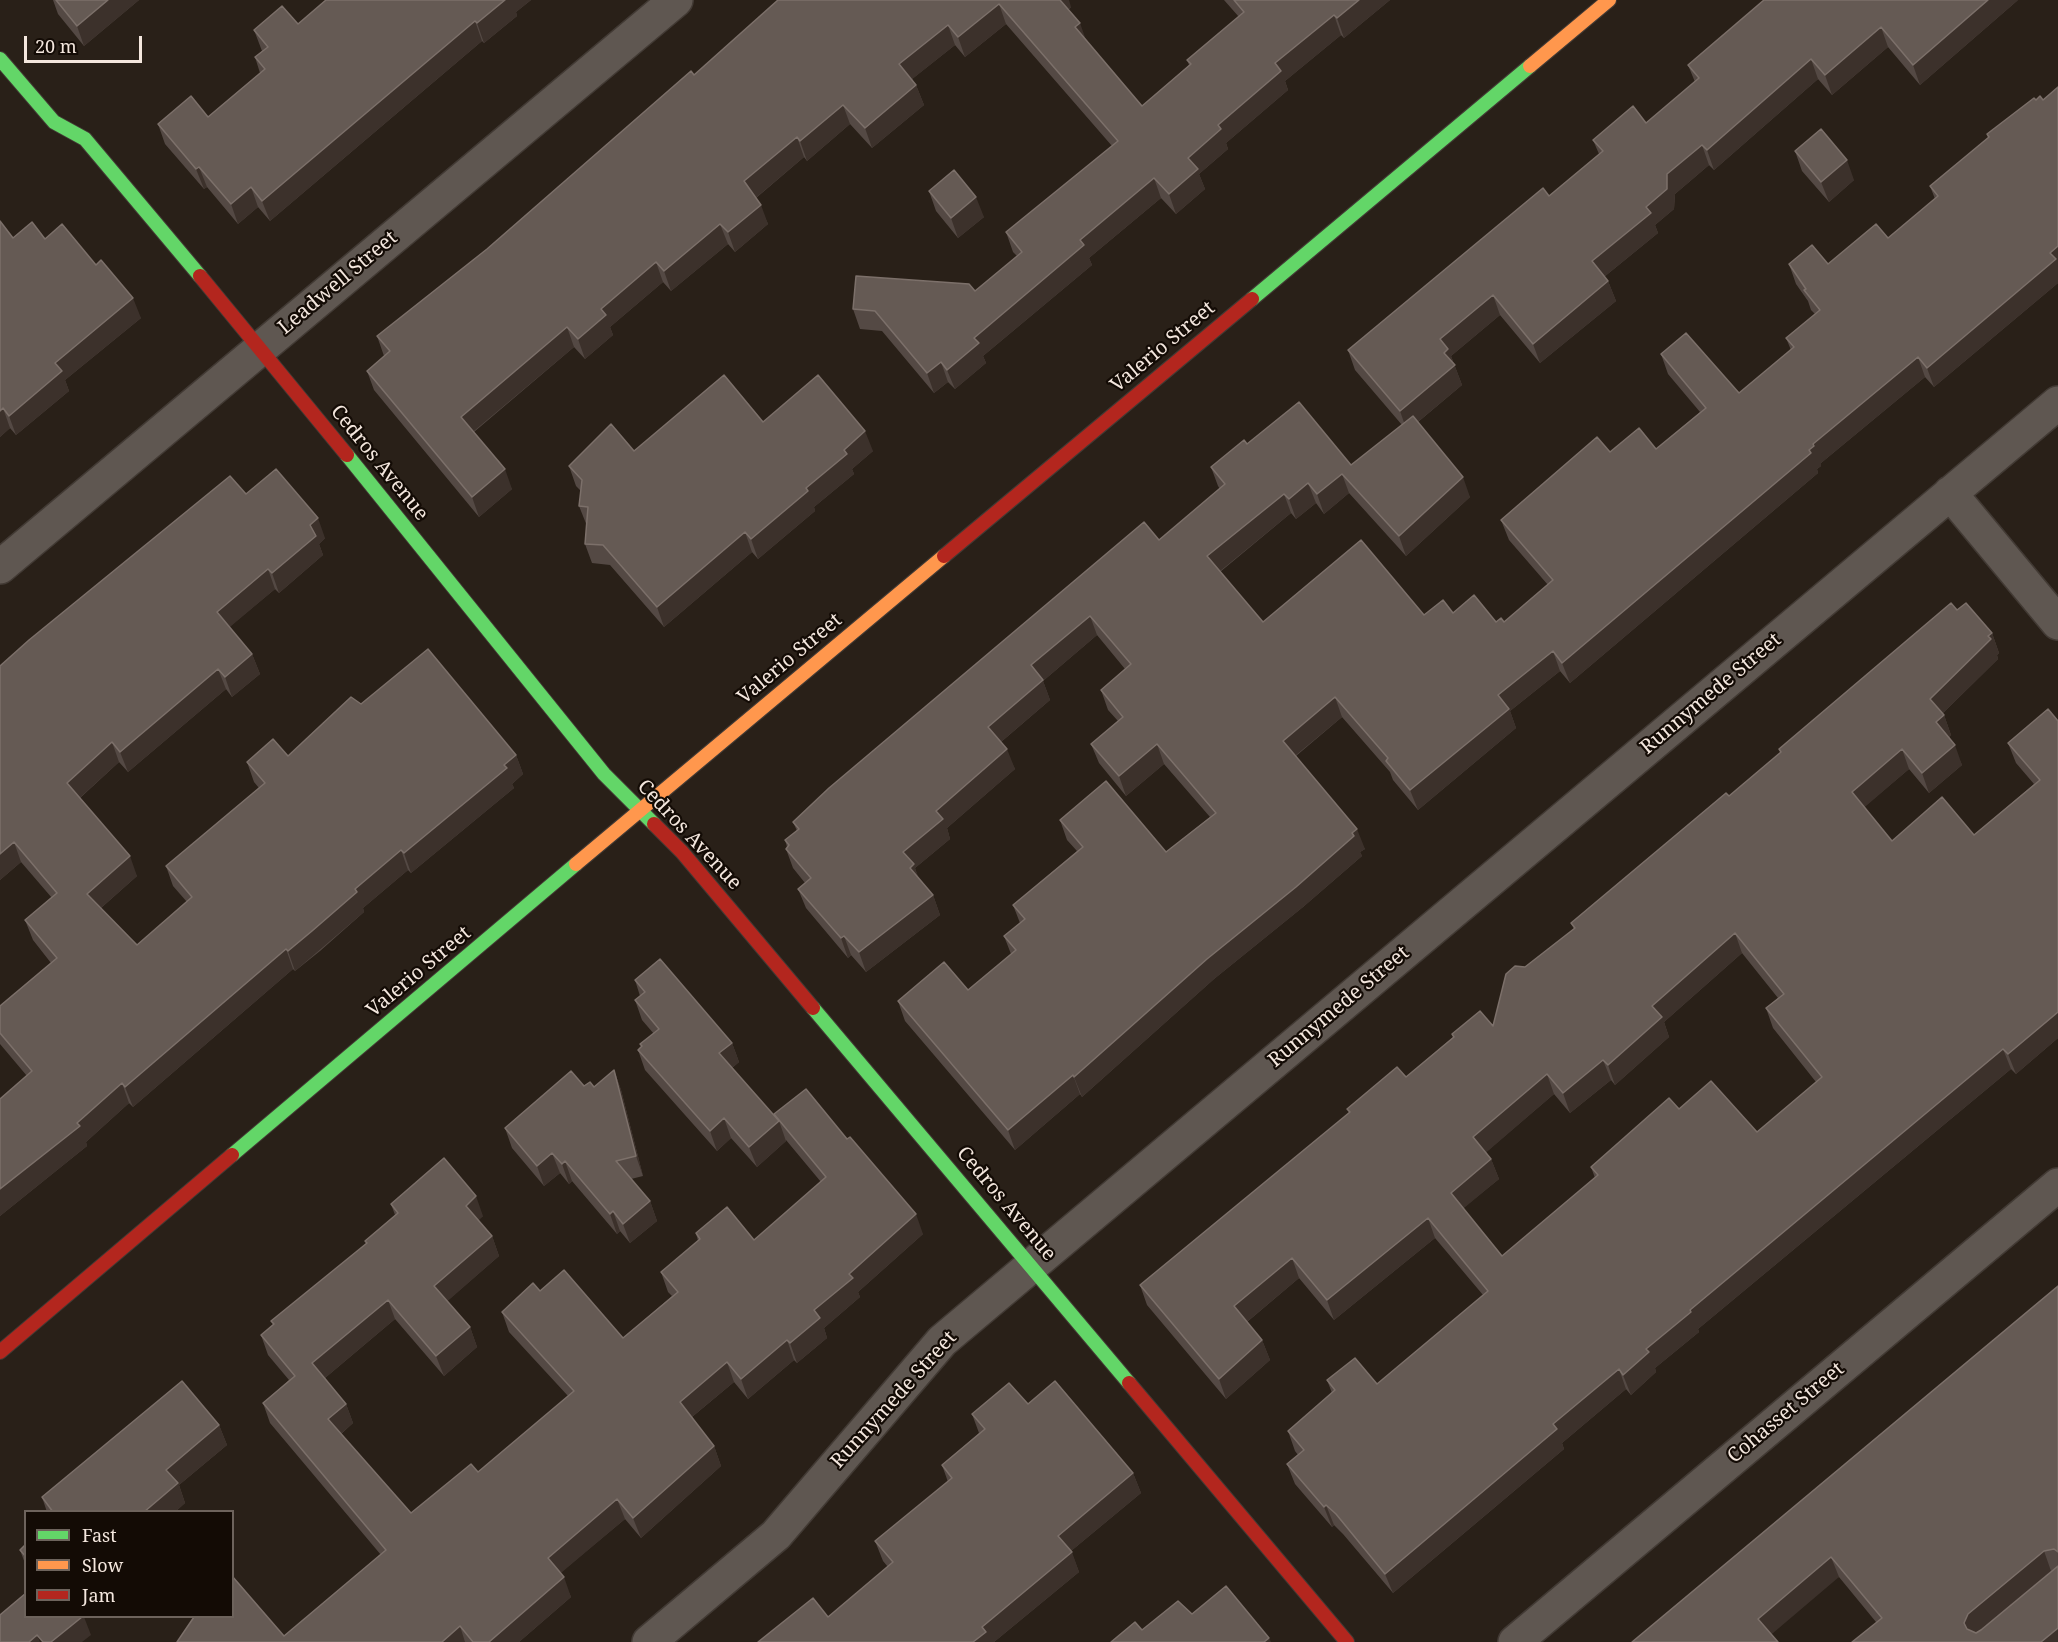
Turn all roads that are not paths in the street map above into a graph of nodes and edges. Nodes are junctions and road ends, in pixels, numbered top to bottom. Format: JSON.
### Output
{"nodes":[{"id":1,"x":676,"y":0,"type":"edge"},
{"id":2,"x":1609,"y":0,"type":"edge"},
{"id":3,"x":0,"y":59,"type":"edge"},
{"id":4,"x":261,"y":348,"type":"junction"},
{"id":5,"x":2058,"y":403,"type":"edge"},
{"id":6,"x":1950,"y":493,"type":"junction"},
{"id":7,"x":0,"y":567,"type":"edge"},
{"id":8,"x":2058,"y":623,"type":"edge"},
{"id":9,"x":640,"y":810,"type":"junction"},
{"id":10,"x":2058,"y":1185,"type":"edge"},
{"id":11,"x":1032,"y":1265,"type":"junction"},
{"id":12,"x":0,"y":1352,"type":"edge"},
{"id":13,"x":650,"y":1642,"type":"edge"},
{"id":14,"x":1347,"y":1642,"type":"edge"},
{"id":15,"x":1515,"y":1642,"type":"edge"}],
"edges":[{"from":1,"to":4,"type":"street","name":"Leadwell Street"},
{"from":2,"to":9,"type":"street","name":"Valerio Street"},
{"from":3,"to":4,"type":"street","name":"Cedros Avenue"},
{"from":4,"to":7,"type":"street","name":"Leadwell Street"},
{"from":4,"to":9,"type":"street","name":"Cedros Avenue"},
{"from":5,"to":6,"type":"street","name":"Runnymede Street"},
{"from":6,"to":8,"type":"street"},
{"from":6,"to":11,"type":"street","name":"Runnymede Street"},
{"from":9,"to":11,"type":"street","name":"Cedros Avenue"},
{"from":9,"to":12,"type":"street","name":"Valerio Street"},
{"from":10,"to":15,"type":"street","name":"Cohasset Street"},
{"from":11,"to":13,"type":"street","name":"Runnymede Street"},
{"from":11,"to":14,"type":"street","name":"Cedros Avenue"}]}
